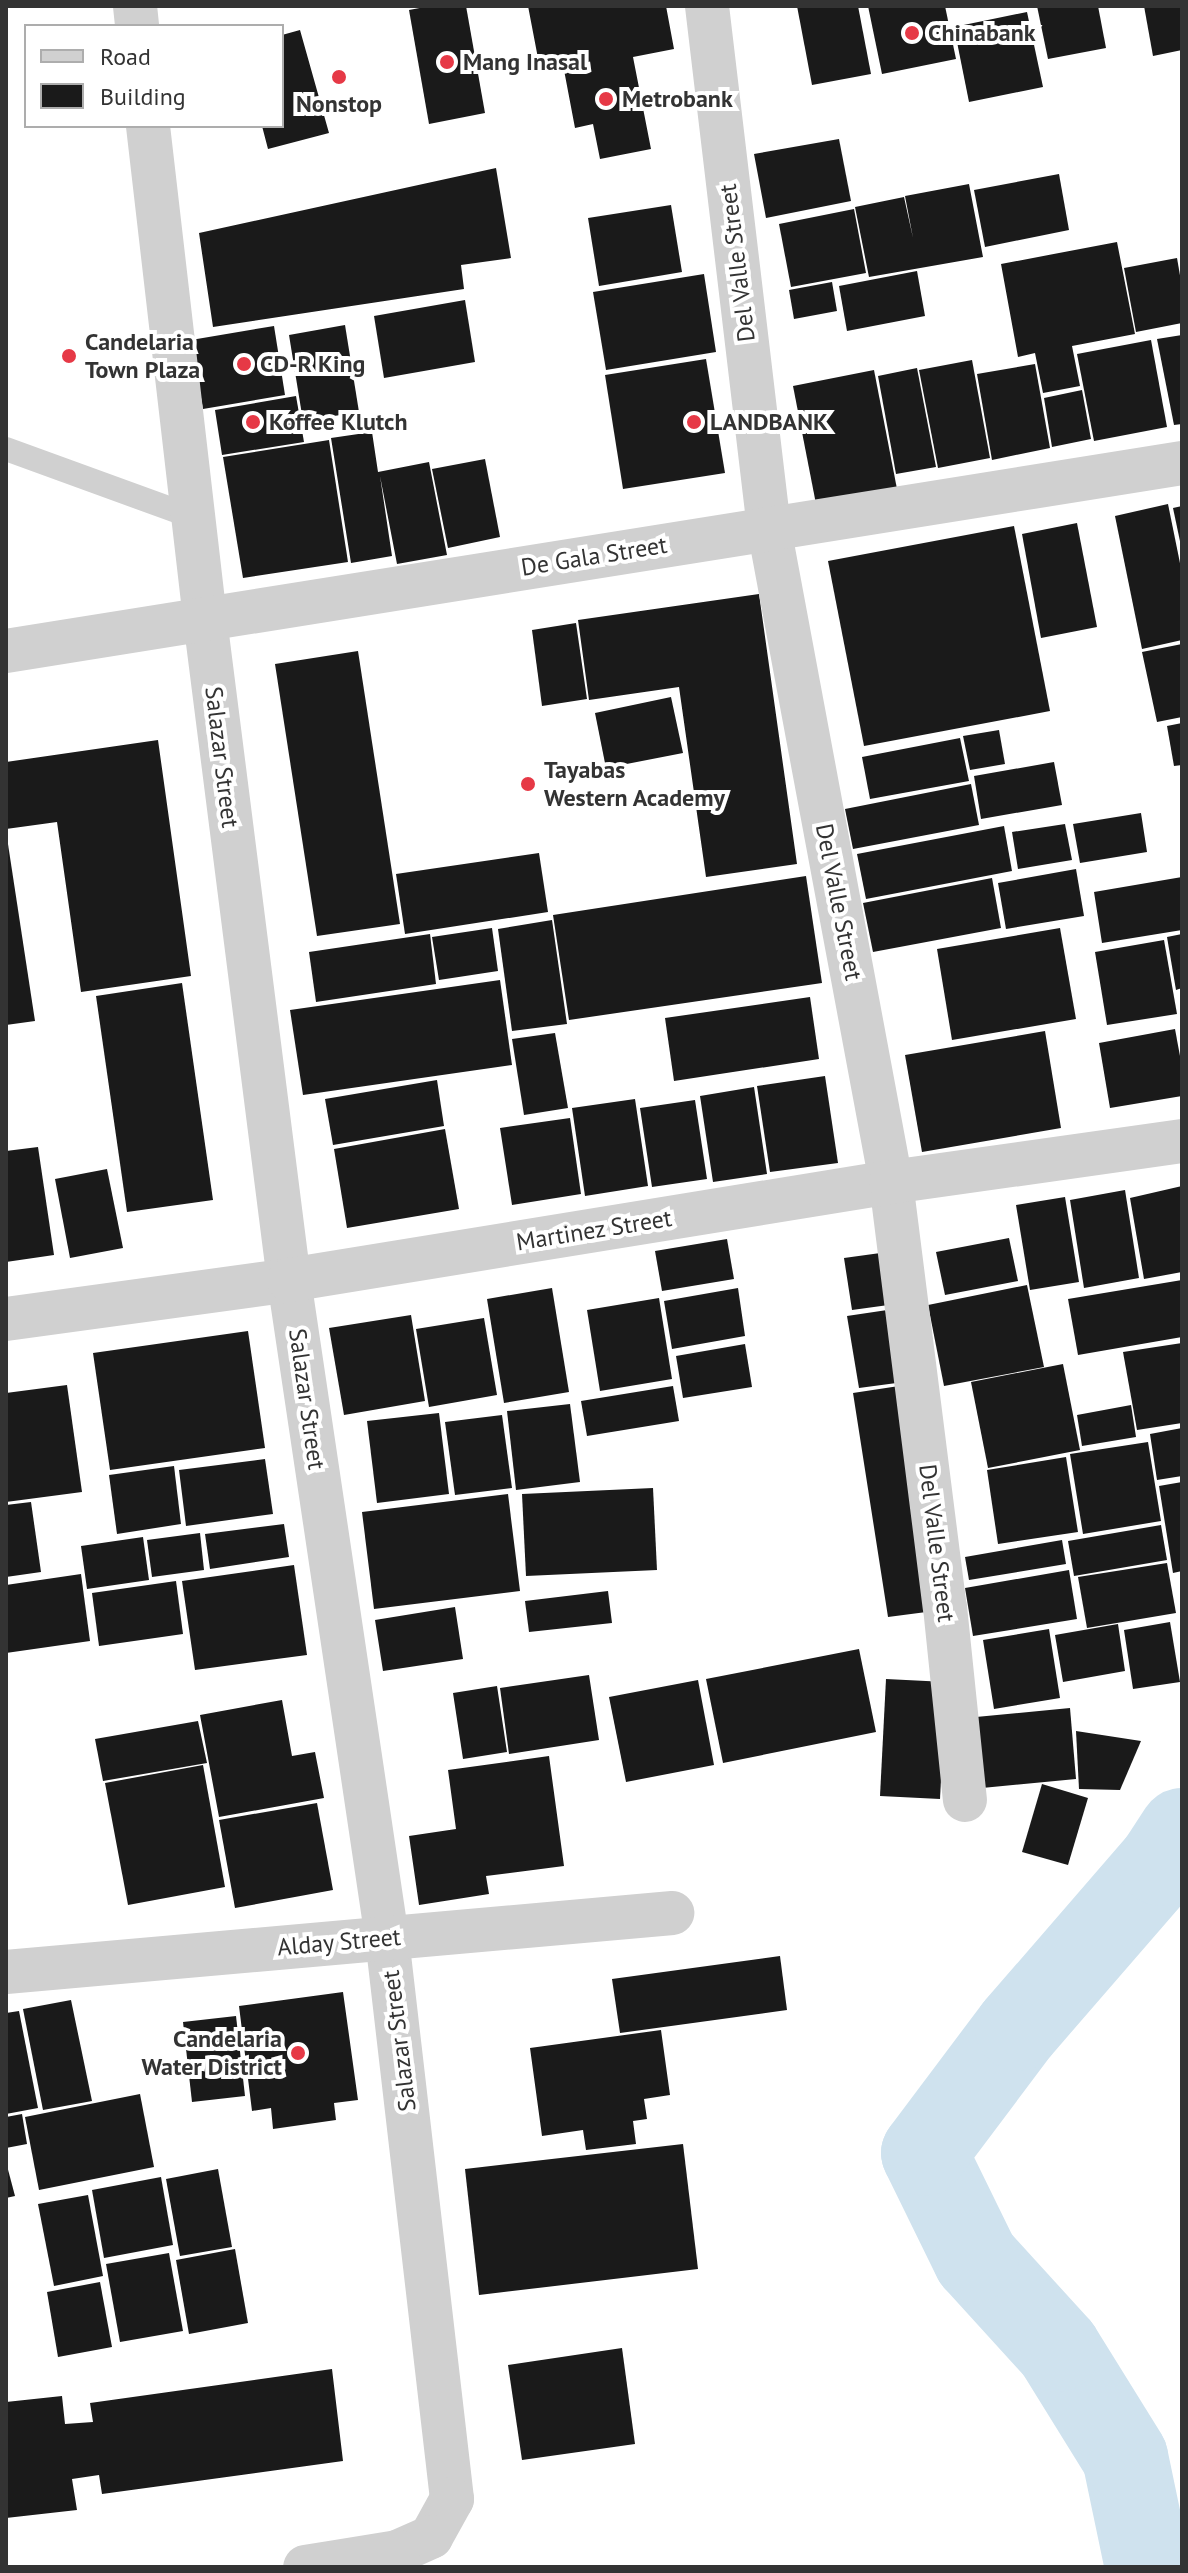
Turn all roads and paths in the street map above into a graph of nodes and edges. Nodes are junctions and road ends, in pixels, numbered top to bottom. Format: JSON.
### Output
{"nodes":[{"id":1,"x":707,"y":6,"type":"edge"},
{"id":2,"x":148,"y":128,"type":"edge"},
{"id":3,"x":6,"y":449,"type":"edge"},
{"id":4,"x":1182,"y":463,"type":"edge"},
{"id":5,"x":193,"y":517,"type":"junction"},
{"id":6,"x":769,"y":528,"type":"junction"},
{"id":7,"x":205,"y":619,"type":"junction"},
{"id":8,"x":6,"y":651,"type":"edge"},
{"id":9,"x":1182,"y":1141,"type":"edge"},
{"id":10,"x":891,"y":1182,"type":"junction"},
{"id":11,"x":289,"y":1280,"type":"junction"},
{"id":12,"x":6,"y":1319,"type":"edge"},
{"id":13,"x":965,"y":1800,"type":"dead end"},
{"id":14,"x":672,"y":1913,"type":"dead end"},
{"id":15,"x":387,"y":1938,"type":"junction"},
{"id":16,"x":6,"y":1972,"type":"edge"},
{"id":17,"x":305,"y":2567,"type":"edge"}],
"edges":[{"from":1,"to":6,"type":"street","name":"Del Valle Street"},
{"from":2,"to":5,"type":"street","name":"Salazar Street"},
{"from":3,"to":5,"type":"lane"},
{"from":4,"to":6,"type":"street","name":"De Gala Street"},
{"from":5,"to":7,"type":"street","name":"Salazar Street"},
{"from":6,"to":7,"type":"street","name":"De Gala Street"},
{"from":6,"to":10,"type":"street","name":"Del Valle Street"},
{"from":7,"to":8,"type":"street","name":"De Gala Street"},
{"from":7,"to":11,"type":"street","name":"Salazar Street"},
{"from":9,"to":10,"type":"street","name":"Martinez Street"},
{"from":10,"to":11,"type":"street","name":"Martinez Street"},
{"from":10,"to":13,"type":"street","name":"Del Valle Street"},
{"from":11,"to":12,"type":"street","name":"Martinez Street"},
{"from":11,"to":15,"type":"street","name":"Salazar Street"},
{"from":14,"to":15,"type":"street","name":"Alday Street"},
{"from":15,"to":16,"type":"street","name":"Alday Street"},
{"from":15,"to":17,"type":"street","name":"Salazar Street"}]}
